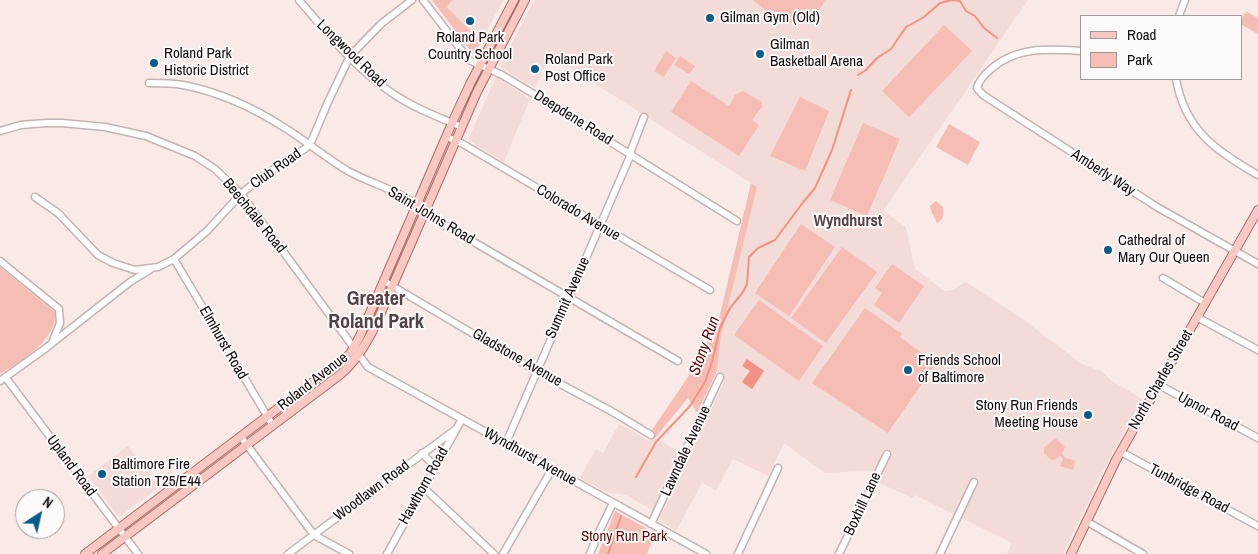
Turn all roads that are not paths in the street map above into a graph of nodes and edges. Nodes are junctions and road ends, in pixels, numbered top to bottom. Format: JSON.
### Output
{"nodes":[{"id":1,"x":299,"y":0,"type":"edge"},
{"id":2,"x":412,"y":0,"type":"edge"},
{"id":3,"x":423,"y":0,"type":"edge"},
{"id":4,"x":514,"y":0,"type":"edge"},
{"id":5,"x":525,"y":0,"type":"edge"},
{"id":6,"x":1184,"y":0,"type":"edge"},
{"id":7,"x":1179,"y":15,"type":"edge"},
{"id":8,"x":1080,"y":50,"type":"edge"},
{"id":9,"x":350,"y":56,"type":"junction"},
{"id":10,"x":480,"y":65,"type":"junction"},
{"id":11,"x":489,"y":69,"type":"junction"},
{"id":12,"x":1176,"y":80,"type":"edge"},
{"id":13,"x":149,"y":83,"type":"dead end"},
{"id":14,"x":644,"y":117,"type":"dead end"},
{"id":15,"x":452,"y":123,"type":"junction"},
{"id":16,"x":462,"y":127,"type":"junction"},
{"id":17,"x":0,"y":131,"type":"edge"},
{"id":18,"x":446,"y":137,"type":"junction"},
{"id":19,"x":456,"y":141,"type":"junction"},
{"id":20,"x":309,"y":145,"type":"junction"},
{"id":21,"x":631,"y":154,"type":"junction"},
{"id":22,"x":1258,"y":175,"type":"edge"},
{"id":23,"x":241,"y":194,"type":"junction"},
{"id":24,"x":35,"y":197,"type":"dead end"},
{"id":25,"x":417,"y":205,"type":"junction"},
{"id":26,"x":1258,"y":210,"type":"edge"},
{"id":27,"x":424,"y":213,"type":"junction"},
{"id":28,"x":737,"y":221,"type":"dead end"},
{"id":29,"x":600,"y":226,"type":"junction"},
{"id":30,"x":1234,"y":251,"type":"junction"},
{"id":31,"x":174,"y":259,"type":"junction"},
{"id":32,"x":0,"y":261,"type":"edge"},
{"id":33,"x":1258,"y":264,"type":"edge"},
{"id":34,"x":125,"y":268,"type":"junction"},
{"id":35,"x":151,"y":269,"type":"junction"},
{"id":36,"x":1163,"y":278,"type":"dead end"},
{"id":37,"x":384,"y":281,"type":"junction"},
{"id":38,"x":130,"y":282,"type":"junction"},
{"id":39,"x":393,"y":286,"type":"junction"},
{"id":40,"x":710,"y":290,"type":"dead end"},
{"id":41,"x":568,"y":298,"type":"junction"},
{"id":42,"x":1206,"y":303,"type":"junction"},
{"id":43,"x":1197,"y":317,"type":"junction"},
{"id":44,"x":60,"y":323,"type":"junction"},
{"id":45,"x":69,"y":330,"type":"junction"},
{"id":46,"x":52,"y":343,"type":"junction"},
{"id":47,"x":1258,"y":350,"type":"edge"},
{"id":48,"x":357,"y":351,"type":"junction"},
{"id":49,"x":678,"y":361,"type":"dead end"},
{"id":50,"x":536,"y":370,"type":"junction"},
{"id":51,"x":720,"y":377,"type":"dead end"},
{"id":52,"x":3,"y":380,"type":"edge"},
{"id":53,"x":1159,"y":385,"type":"junction"},
{"id":54,"x":267,"y":417,"type":"junction"},
{"id":55,"x":462,"y":419,"type":"junction"},
{"id":56,"x":272,"y":426,"type":"junction"},
{"id":57,"x":456,"y":429,"type":"junction"},
{"id":58,"x":650,"y":435,"type":"dead end"},
{"id":59,"x":241,"y":437,"type":"junction"},
{"id":60,"x":1258,"y":438,"type":"edge"},
{"id":61,"x":506,"y":443,"type":"junction"},
{"id":62,"x":247,"y":446,"type":"junction"},
{"id":63,"x":1121,"y":452,"type":"junction"},
{"id":64,"x":422,"y":454,"type":"junction"},
{"id":65,"x":887,"y":454,"type":"dead end"},
{"id":66,"x":435,"y":467,"type":"junction"},
{"id":67,"x":778,"y":468,"type":"dead end"},
{"id":68,"x":552,"y":469,"type":"junction"},
{"id":69,"x":974,"y":482,"type":"dead end"},
{"id":70,"x":424,"y":488,"type":"junction"},
{"id":71,"x":614,"y":503,"type":"junction"},
{"id":72,"x":1086,"y":521,"type":"junction"},
{"id":73,"x":651,"y":524,"type":"junction"},
{"id":74,"x":1258,"y":526,"type":"edge"},
{"id":75,"x":118,"y":529,"type":"junction"},
{"id":76,"x":314,"y":535,"type":"junction"},
{"id":77,"x":124,"y":537,"type":"junction"},
{"id":78,"x":85,"y":554,"type":"edge"},
{"id":79,"x":102,"y":554,"type":"edge"},
{"id":80,"x":138,"y":554,"type":"edge"},
{"id":81,"x":288,"y":554,"type":"edge"},
{"id":82,"x":349,"y":554,"type":"edge"},
{"id":83,"x":387,"y":554,"type":"edge"},
{"id":84,"x":494,"y":554,"type":"edge"},
{"id":85,"x":503,"y":554,"type":"edge"},
{"id":86,"x":590,"y":554,"type":"edge"},
{"id":87,"x":706,"y":554,"type":"edge"},
{"id":88,"x":738,"y":554,"type":"edge"},
{"id":89,"x":839,"y":554,"type":"edge"},
{"id":90,"x":940,"y":554,"type":"edge"},
{"id":91,"x":1071,"y":554,"type":"edge"},
{"id":92,"x":1142,"y":554,"type":"edge"}],
"edges":[{"from":1,"to":9,"type":"street","name":"Longwood Road"},
{"from":2,"to":9,"type":"street","name":"Club Road"},
{"from":3,"to":10,"type":"street","name":"Deepdene Road"},
{"from":4,"to":10,"type":"main road","name":"Roland Avenue"},
{"from":5,"to":11,"type":"main road","name":"Roland Avenue"},
{"from":6,"to":7,"type":"street"},
{"from":8,"to":30,"type":"street","name":"Amberly Way"},
{"from":9,"to":15,"type":"street","name":"Longwood Road"},
{"from":9,"to":20,"type":"street","name":"Club Road"},
{"from":10,"to":11,"type":"street","name":"Deepdene Road"},
{"from":10,"to":15,"type":"main road","name":"Roland Avenue"},
{"from":11,"to":16,"type":"main road","name":"Roland Avenue"},
{"from":11,"to":21,"type":"street","name":"Deepdene Road"},
{"from":12,"to":22,"type":"street"},
{"from":13,"to":20,"type":"street","name":"Saint Johns Road"},
{"from":14,"to":21,"type":"street","name":"Summit Avenue"},
{"from":15,"to":16,"type":"street","name":"Longwood Road"},
{"from":15,"to":18,"type":"main road","name":"Roland Avenue"},
{"from":16,"to":19,"type":"main road","name":"Roland Avenue"},
{"from":17,"to":23,"type":"street","name":"Beechdale Road"},
{"from":18,"to":19,"type":"street","name":"Colorado Avenue"},
{"from":18,"to":25,"type":"main road","name":"Roland Avenue"},
{"from":19,"to":27,"type":"main road","name":"Roland Avenue"},
{"from":19,"to":29,"type":"street","name":"Colorado Avenue"},
{"from":20,"to":23,"type":"street","name":"Club Road"},
{"from":20,"to":25,"type":"street","name":"Saint Johns Road"},
{"from":21,"to":28,"type":"street","name":"Deepdene Road"},
{"from":21,"to":29,"type":"street","name":"Summit Avenue"},
{"from":23,"to":31,"type":"street","name":"Club Road"},
{"from":23,"to":48,"type":"street","name":"Beechdale Road"},
{"from":24,"to":34,"type":"street"},
{"from":25,"to":27,"type":"street","name":"Saint Johns Road"},
{"from":25,"to":37,"type":"main road","name":"Roland Avenue"},
{"from":26,"to":30,"type":"main road","name":"North Charles Street"},
{"from":27,"to":39,"type":"main road","name":"Roland Avenue"},
{"from":27,"to":41,"type":"street","name":"Saint Johns Road"},
{"from":29,"to":40,"type":"street","name":"Colorado Avenue"},
{"from":29,"to":41,"type":"street","name":"Summit Avenue"},
{"from":30,"to":33,"type":"street","name":"Amberly Way"},
{"from":30,"to":42,"type":"main road","name":"North Charles Street"},
{"from":31,"to":35,"type":"street","name":"Club Road"},
{"from":31,"to":54,"type":"street","name":"Elmhurst Road"},
{"from":32,"to":44,"type":"street"},
{"from":34,"to":35,"type":"street","name":"Club Road"},
{"from":34,"to":38,"type":"street"},
{"from":35,"to":38,"type":"street","name":"Club Road"},
{"from":36,"to":42,"type":"street"},
{"from":37,"to":39,"type":"street","name":"Gladstone Avenue"},
{"from":37,"to":48,"type":"main road","name":"Roland Avenue"},
{"from":38,"to":45,"type":"street","name":"Club Road"},
{"from":39,"to":48,"type":"main road","name":"Roland Avenue"},
{"from":39,"to":50,"type":"street","name":"Gladstone Avenue"},
{"from":41,"to":49,"type":"street","name":"Saint Johns Road"},
{"from":41,"to":50,"type":"street","name":"Summit Avenue"},
{"from":42,"to":43,"type":"main road","name":"North Charles Street"},
{"from":43,"to":47,"type":"street"},
{"from":43,"to":53,"type":"main road","name":"North Charles Street"},
{"from":44,"to":45,"type":"street"},
{"from":44,"to":46,"type":"street"},
{"from":45,"to":46,"type":"street","name":"Club Road"},
{"from":46,"to":52,"type":"street","name":"Club Road"},
{"from":48,"to":54,"type":"main road","name":"Roland Avenue"},
{"from":48,"to":55,"type":"street","name":"Wyndhurst Avenue"},
{"from":48,"to":56,"type":"main road","name":"Roland Avenue"},
{"from":50,"to":58,"type":"street","name":"Gladstone Avenue"},
{"from":50,"to":61,"type":"street","name":"Summit Avenue"},
{"from":51,"to":73,"type":"street","name":"Lawndale Avenue"},
{"from":52,"to":75,"type":"street","name":"Upland Road"},
{"from":53,"to":60,"type":"street","name":"Upnor Road"},
{"from":53,"to":63,"type":"main road","name":"North Charles Street"},
{"from":54,"to":56,"type":"street","name":"Elmhurst Road"},
{"from":54,"to":59,"type":"main road","name":"Roland Avenue"},
{"from":55,"to":57,"type":"street","name":"Hawthorn Road"},
{"from":55,"to":61,"type":"street","name":"Wyndhurst Avenue"},
{"from":56,"to":62,"type":"main road","name":"Roland Avenue"},
{"from":57,"to":64,"type":"street","name":"Woodlawn Road"},
{"from":57,"to":66,"type":"street","name":"Hawthorn Road"},
{"from":59,"to":62,"type":"street"},
{"from":59,"to":75,"type":"main road","name":"Roland Avenue"},
{"from":61,"to":68,"type":"street","name":"Wyndhurst Avenue"},
{"from":62,"to":76,"type":"street"},
{"from":62,"to":77,"type":"main road","name":"Roland Avenue"},
{"from":63,"to":72,"type":"main road","name":"North Charles Street"},
{"from":63,"to":74,"type":"street","name":"Tunbridge Road"},
{"from":64,"to":66,"type":"street"},
{"from":64,"to":76,"type":"street","name":"Woodlawn Road"},
{"from":65,"to":89,"type":"street","name":"Boxhill Lane"},
{"from":66,"to":70,"type":"street","name":"Hawthorn Road"},
{"from":67,"to":88,"type":"street"},
{"from":68,"to":71,"type":"street","name":"Wyndhurst Avenue"},
{"from":68,"to":85,"type":"street"},
{"from":69,"to":90,"type":"street"},
{"from":70,"to":83,"type":"street","name":"Hawthorn Road"},
{"from":70,"to":84,"type":"street"},
{"from":71,"to":73,"type":"street","name":"Wyndhurst Avenue"},
{"from":71,"to":86,"type":"street"},
{"from":72,"to":91,"type":"main road","name":"North Charles Street"},
{"from":72,"to":92,"type":"street"},
{"from":73,"to":87,"type":"street","name":"Wyndhurst Avenue"},
{"from":75,"to":77,"type":"street","name":"Upland Road"},
{"from":75,"to":78,"type":"main road","name":"Roland Avenue"},
{"from":76,"to":81,"type":"street","name":"Woodlawn Road"},
{"from":76,"to":82,"type":"street"},
{"from":77,"to":79,"type":"main road","name":"Roland Avenue"},
{"from":77,"to":80,"type":"street","name":"Upland Road"}]}
